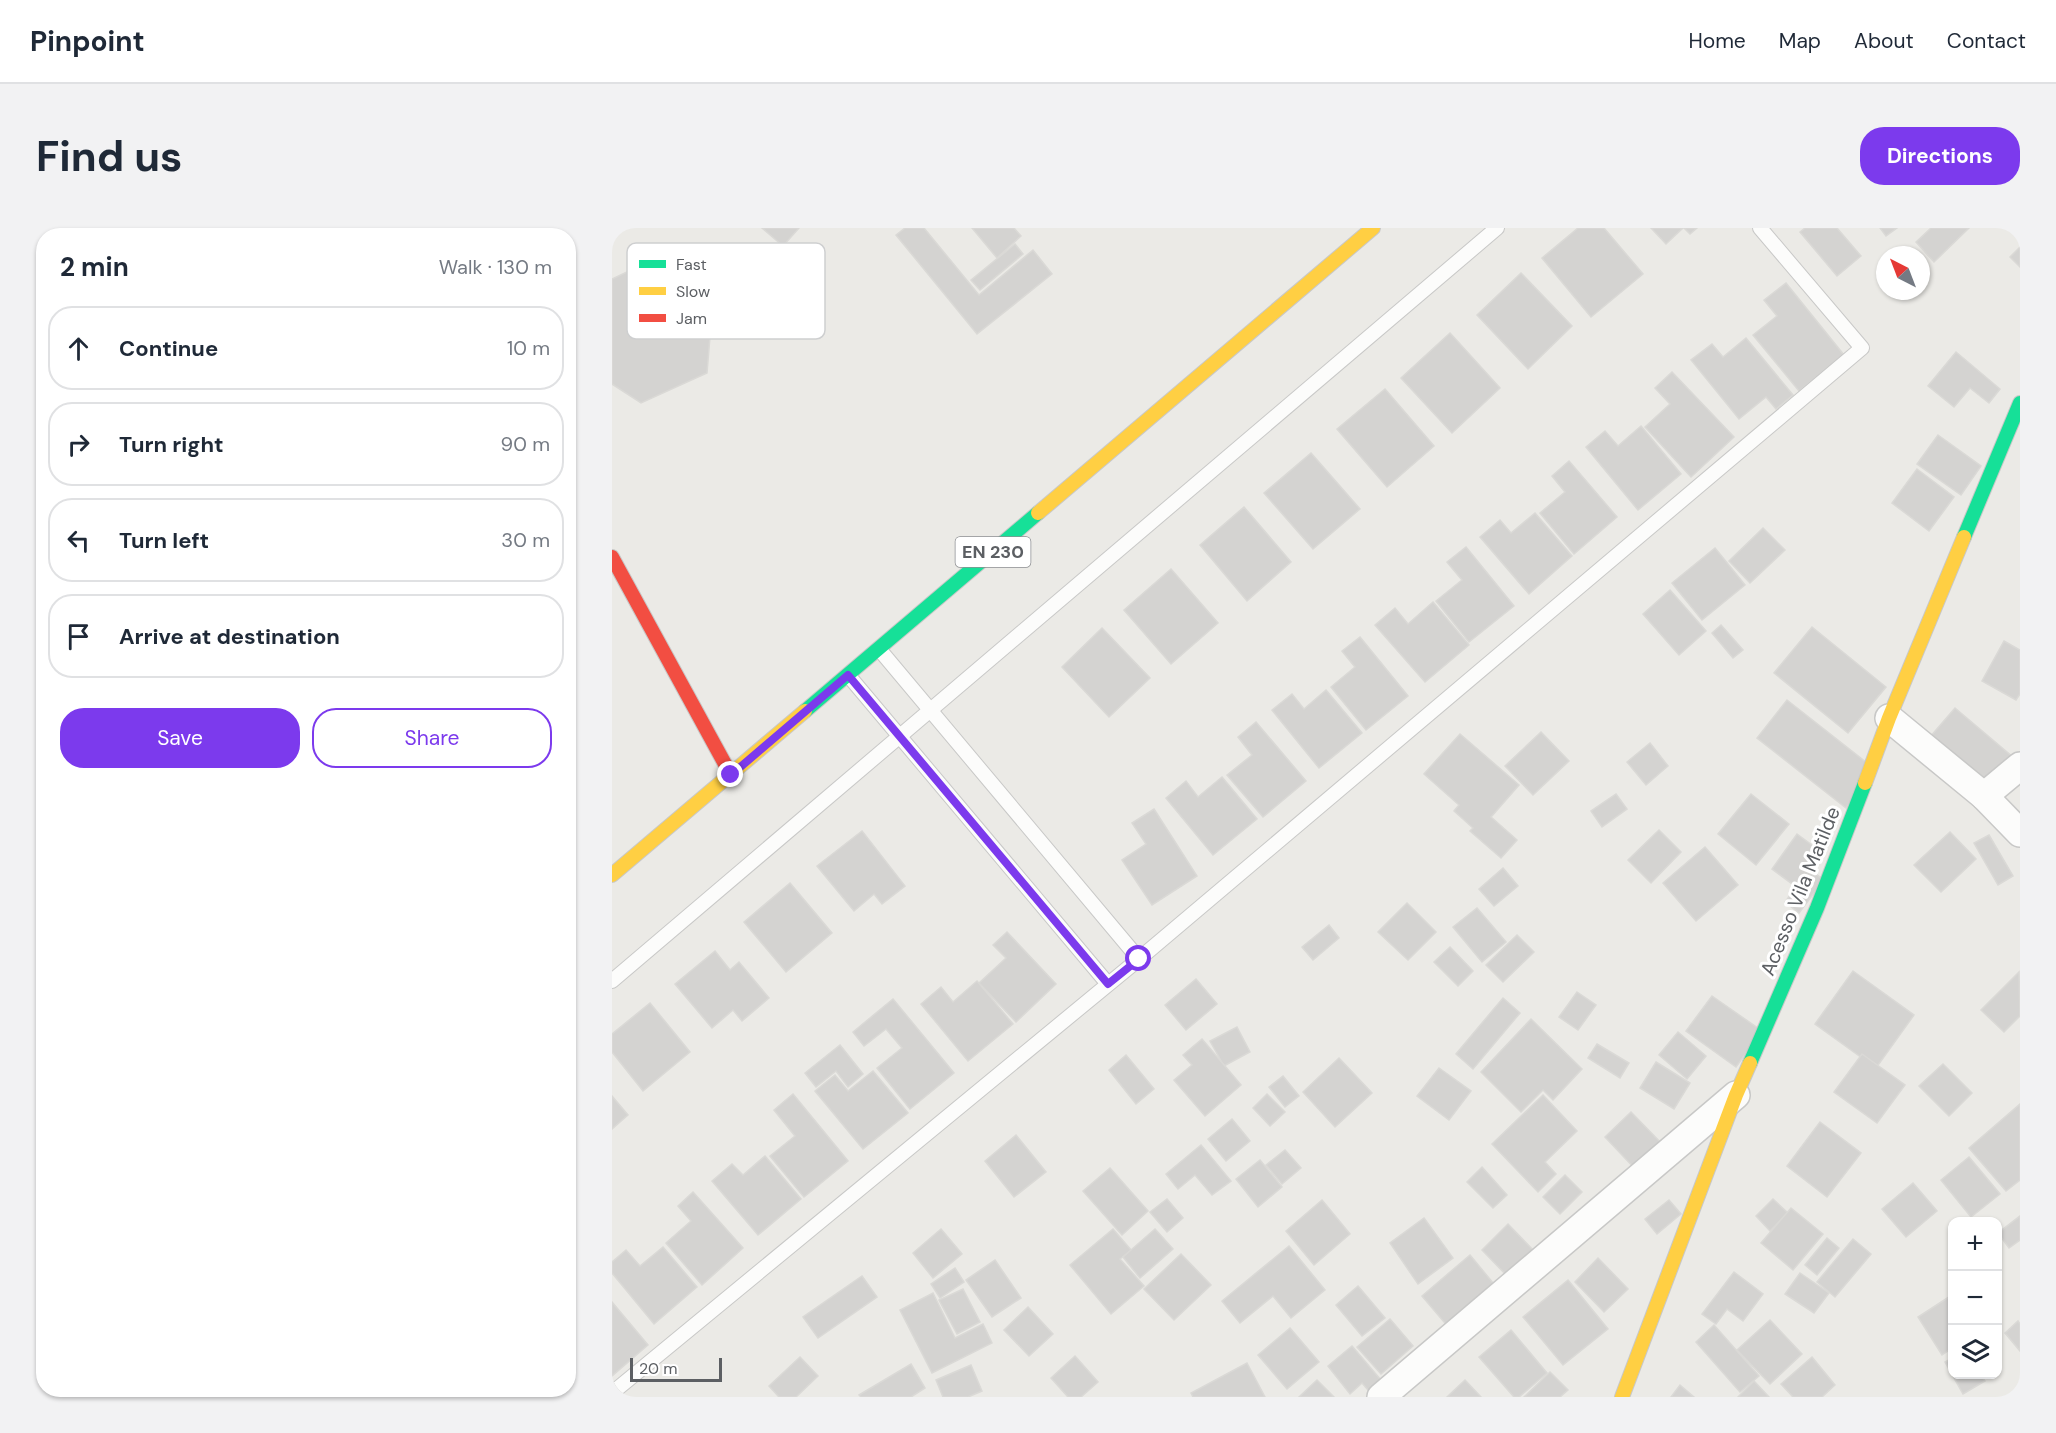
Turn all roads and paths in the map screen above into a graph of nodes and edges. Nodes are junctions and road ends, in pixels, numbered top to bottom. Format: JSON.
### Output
{"nodes":[{"id":1,"x":1373,"y":228,"type":"edge"},
{"id":2,"x":1497,"y":228,"type":"edge"},
{"id":3,"x":1760,"y":228,"type":"edge"},
{"id":4,"x":2020,"y":403,"type":"edge"},
{"id":5,"x":612,"y":557,"type":"edge"},
{"id":6,"x":879,"y":649,"type":"junction"},
{"id":7,"x":848,"y":675,"type":"junction"},
{"id":8,"x":931,"y":710,"type":"junction"},
{"id":9,"x":1889,"y":718,"type":"junction"},
{"id":10,"x":899,"y":736,"type":"junction"},
{"id":11,"x":2020,"y":766,"type":"edge"},
{"id":12,"x":731,"y":775,"type":"junction"},
{"id":13,"x":1984,"y":796,"type":"junction"},
{"id":14,"x":2020,"y":833,"type":"edge"},
{"id":15,"x":612,"y":874,"type":"edge"},
{"id":16,"x":1139,"y":959,"type":"junction"},
{"id":17,"x":612,"y":981,"type":"edge"},
{"id":18,"x":1108,"y":984,"type":"junction"},
{"id":19,"x":1736,"y":1095,"type":"junction"},
{"id":20,"x":612,"y":1393,"type":"edge"},
{"id":21,"x":1381,"y":1397,"type":"edge"},
{"id":22,"x":1622,"y":1397,"type":"edge"}],
"edges":[{"from":1,"to":6,"type":"street","number":"EN 230"},
{"from":2,"to":8,"type":"lane"},
{"from":3,"to":16,"type":"lane"},
{"from":4,"to":9,"type":"street","name":"Acesso Vila Matilde"},
{"from":5,"to":12,"type":"street"},
{"from":6,"to":7,"type":"street","number":"EN 230"},
{"from":6,"to":8,"type":"lane"},
{"from":7,"to":10,"type":"lane"},
{"from":7,"to":12,"type":"street","number":"EN 230"},
{"from":8,"to":10,"type":"lane"},
{"from":8,"to":16,"type":"lane"},
{"from":9,"to":13,"type":"street"},
{"from":9,"to":19,"type":"street","name":"Acesso Vila Matilde"},
{"from":10,"to":17,"type":"lane"},
{"from":10,"to":18,"type":"lane"},
{"from":11,"to":13,"type":"street"},
{"from":12,"to":15,"type":"street","number":"EN 230"},
{"from":13,"to":14,"type":"street"},
{"from":16,"to":18,"type":"lane"},
{"from":18,"to":20,"type":"lane"},
{"from":19,"to":21,"type":"street"},
{"from":19,"to":22,"type":"street","name":"Acesso Vila Matilde"}]}
